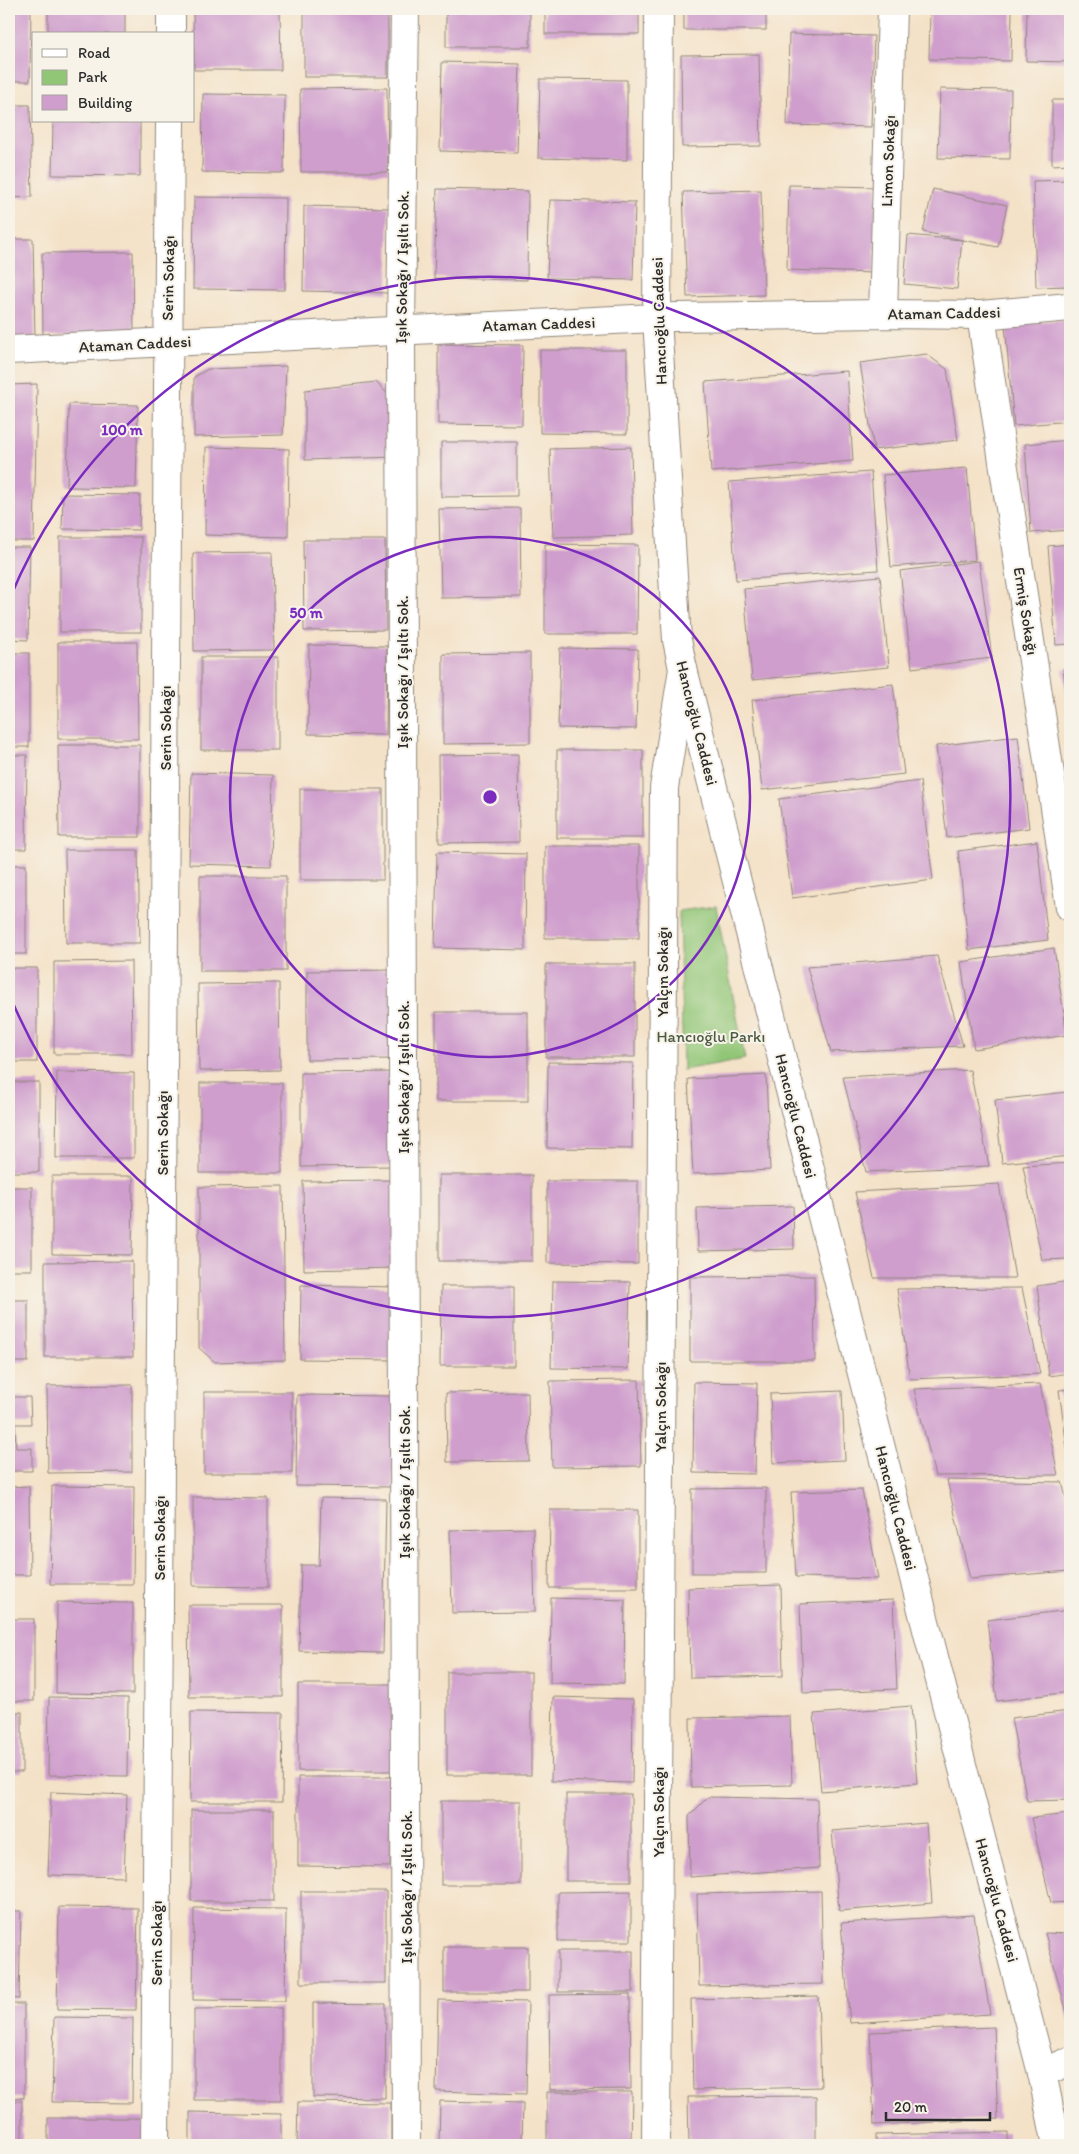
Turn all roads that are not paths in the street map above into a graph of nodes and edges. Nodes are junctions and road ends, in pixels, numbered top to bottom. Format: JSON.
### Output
{"nodes":[{"id":1,"x":171,"y":9,"type":"edge"},
{"id":2,"x":405,"y":9,"type":"edge"},
{"id":3,"x":659,"y":9,"type":"edge"},
{"id":4,"x":892,"y":9,"type":"edge"},
{"id":5,"x":171,"y":32,"type":"edge"},
{"id":6,"x":170,"y":122,"type":"edge"},
{"id":7,"x":1070,"y":307,"type":"edge"},
{"id":8,"x":883,"y":314,"type":"junction"},
{"id":9,"x":981,"y":315,"type":"junction"},
{"id":10,"x":657,"y":319,"type":"junction"},
{"id":11,"x":401,"y":330,"type":"junction"},
{"id":12,"x":167,"y":342,"type":"junction"},
{"id":13,"x":9,"y":350,"type":"edge"},
{"id":14,"x":683,"y":669,"type":"junction"},
{"id":15,"x":1070,"y":907,"type":"edge"},
{"id":16,"x":1070,"y":2060,"type":"edge"},
{"id":17,"x":1042,"y":2073,"type":"junction"},
{"id":18,"x":154,"y":2145,"type":"edge"},
{"id":19,"x":406,"y":2145,"type":"edge"},
{"id":20,"x":656,"y":2145,"type":"edge"},
{"id":21,"x":1057,"y":2145,"type":"edge"}],
"edges":[{"from":1,"to":5,"type":"street"},
{"from":2,"to":11,"type":"street","name":"Işık Sokağı / Işıltı Sok."},
{"from":3,"to":10,"type":"street","name":"Hancıoğlu Caddesi"},
{"from":4,"to":8,"type":"street","name":"Limon Sokağı"},
{"from":6,"to":12,"type":"street","name":"Serin Sokağı"},
{"from":7,"to":9,"type":"street","name":"Ataman Caddesi"},
{"from":8,"to":9,"type":"street","name":"Ataman Caddesi"},
{"from":8,"to":10,"type":"street","name":"Ataman Caddesi"},
{"from":9,"to":15,"type":"street","name":"Ermiş Sokağı"},
{"from":10,"to":11,"type":"street","name":"Ataman Caddesi"},
{"from":10,"to":14,"type":"street","name":"Hancıoğlu Caddesi"},
{"from":11,"to":12,"type":"street","name":"Ataman Caddesi"},
{"from":11,"to":19,"type":"street","name":"Işık Sokağı / Işıltı Sok."},
{"from":12,"to":13,"type":"street","name":"Ataman Caddesi"},
{"from":12,"to":18,"type":"street","name":"Serin Sokağı"},
{"from":14,"to":17,"type":"street","name":"Hancıoğlu Caddesi"},
{"from":14,"to":20,"type":"street","name":"Yalçın Sokağı"},
{"from":16,"to":17,"type":"street"},
{"from":17,"to":21,"type":"street","name":"Hancıoğlu Caddesi"}]}
